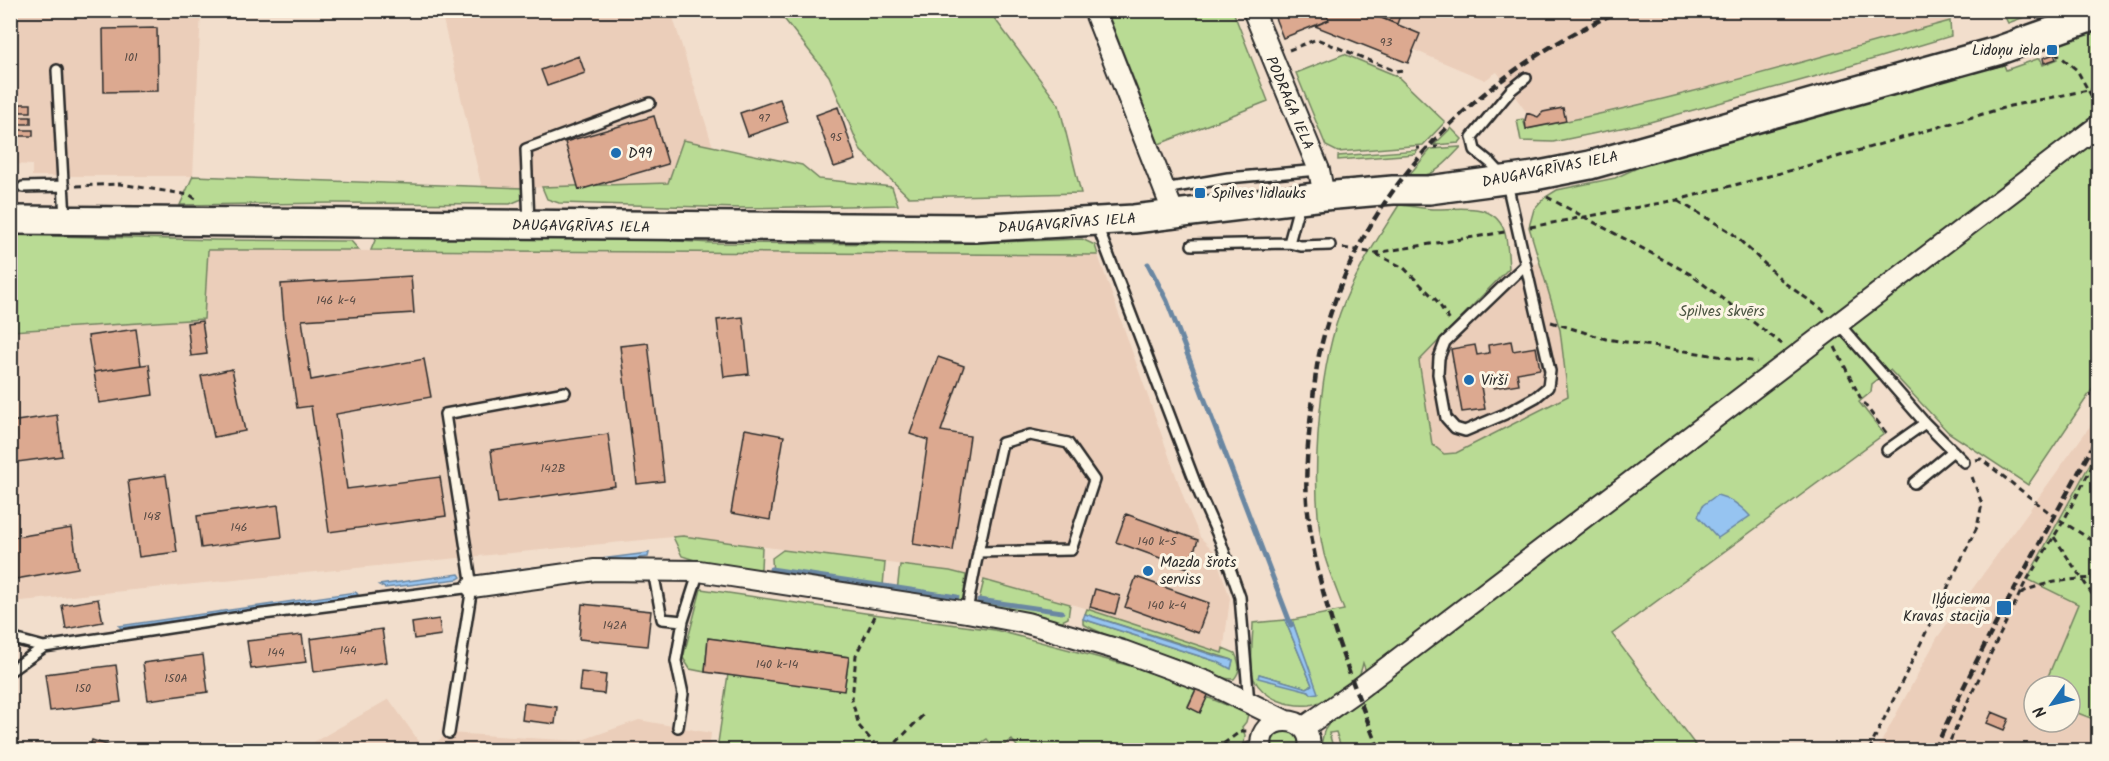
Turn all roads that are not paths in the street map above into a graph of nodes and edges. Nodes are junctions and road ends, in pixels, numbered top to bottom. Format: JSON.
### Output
{"nodes":[{"id":1,"x":1094,"y":10,"type":"edge"},
{"id":2,"x":1253,"y":10,"type":"edge"},
{"id":3,"x":2098,"y":25,"type":"edge"},
{"id":4,"x":57,"y":70,"type":"dead end"},
{"id":5,"x":1526,"y":78,"type":"dead end"},
{"id":6,"x":650,"y":103,"type":"dead end"},
{"id":7,"x":2098,"y":126,"type":"edge"},
{"id":8,"x":1319,"y":170,"type":"junction"},
{"id":9,"x":1506,"y":179,"type":"junction"},
{"id":10,"x":64,"y":186,"type":"junction"},
{"id":11,"x":23,"y":187,"type":"dead end"},
{"id":12,"x":1164,"y":189,"type":"junction"},
{"id":13,"x":1313,"y":198,"type":"junction"},
{"id":14,"x":1174,"y":214,"type":"junction"},
{"id":15,"x":10,"y":220,"type":"edge"},
{"id":16,"x":65,"y":221,"type":"junction"},
{"id":17,"x":1096,"y":222,"type":"junction"},
{"id":18,"x":529,"y":226,"type":"junction"},
{"id":19,"x":1289,"y":243,"type":"junction"},
{"id":20,"x":1192,"y":245,"type":"dead end"},
{"id":21,"x":1330,"y":245,"type":"road end"},
{"id":22,"x":1525,"y":265,"type":"junction"},
{"id":23,"x":1829,"y":323,"type":"junction"},
{"id":24,"x":564,"y":392,"type":"dead end"},
{"id":25,"x":1924,"y":423,"type":"junction"},
{"id":26,"x":1891,"y":448,"type":"road end"},
{"id":27,"x":1953,"y":451,"type":"junction"},
{"id":28,"x":1964,"y":462,"type":"road end"},
{"id":29,"x":1914,"y":483,"type":"dead end"},
{"id":30,"x":978,"y":552,"type":"junction"},
{"id":31,"x":653,"y":571,"type":"junction"},
{"id":32,"x":699,"y":571,"type":"junction"},
{"id":33,"x":472,"y":587,"type":"junction"},
{"id":34,"x":967,"y":612,"type":"junction"},
{"id":35,"x":683,"y":621,"type":"junction"},
{"id":36,"x":10,"y":638,"type":"edge"},
{"id":37,"x":44,"y":647,"type":"junction"},
{"id":38,"x":10,"y":670,"type":"edge"},
{"id":39,"x":1249,"y":703,"type":"junction"},
{"id":40,"x":1295,"y":724,"type":"junction"},
{"id":41,"x":678,"y":727,"type":"dead end"},
{"id":42,"x":449,"y":733,"type":"dead end"},
{"id":43,"x":1256,"y":748,"type":"edge"},
{"id":44,"x":1310,"y":750,"type":"edge"}],
"edges":[{"from":1,"to":12,"type":"street"},
{"from":2,"to":8,"type":"street","name":"PODRAGA IELA"},
{"from":3,"to":9,"type":"main road","name":"DAUGAVGRĪVAS IELA"},
{"from":4,"to":10,"type":"lane"},
{"from":5,"to":9,"type":"lane"},
{"from":6,"to":18,"type":"lane"},
{"from":7,"to":23,"type":"street"},
{"from":8,"to":12,"type":"lane"},
{"from":8,"to":13,"type":"street","name":"PODRAGA IELA"},
{"from":9,"to":13,"type":"main road","name":"DAUGAVGRĪVAS IELA"},
{"from":9,"to":22,"type":"lane"},
{"from":10,"to":11,"type":"lane"},
{"from":10,"to":16,"type":"lane"},
{"from":12,"to":14,"type":"street"},
{"from":13,"to":14,"type":"main road","name":"DAUGAVGRĪVAS IELA"},
{"from":13,"to":19,"type":"lane"},
{"from":14,"to":17,"type":"main road","name":"DAUGAVGRĪVAS IELA"},
{"from":15,"to":16,"type":"main road","name":"DAUGAVGRĪVAS IELA"},
{"from":16,"to":18,"type":"main road","name":"DAUGAVGRĪVAS IELA"},
{"from":17,"to":18,"type":"main road","name":"DAUGAVGRĪVAS IELA"},
{"from":17,"to":39,"type":"lane"},
{"from":19,"to":20,"type":"lane"},
{"from":19,"to":21,"type":"lane"},
{"from":22,"to":22,"type":"lane"},
{"from":23,"to":25,"type":"lane"},
{"from":23,"to":40,"type":"street"},
{"from":24,"to":33,"type":"lane"},
{"from":25,"to":26,"type":"lane"},
{"from":25,"to":27,"type":"lane"},
{"from":27,"to":28,"type":"lane"},
{"from":27,"to":29,"type":"lane"},
{"from":30,"to":30,"type":"lane"},
{"from":30,"to":34,"type":"lane"},
{"from":31,"to":32,"type":"street"},
{"from":31,"to":33,"type":"street"},
{"from":31,"to":35,"type":"lane"},
{"from":32,"to":34,"type":"street"},
{"from":32,"to":35,"type":"lane"},
{"from":33,"to":37,"type":"lane"},
{"from":33,"to":42,"type":"lane"},
{"from":34,"to":39,"type":"street"},
{"from":35,"to":41,"type":"lane"},
{"from":36,"to":37,"type":"lane"},
{"from":37,"to":38,"type":"lane"},
{"from":39,"to":40,"type":"street"},
{"from":40,"to":43,"type":"street"},
{"from":40,"to":44,"type":"street"}]}
